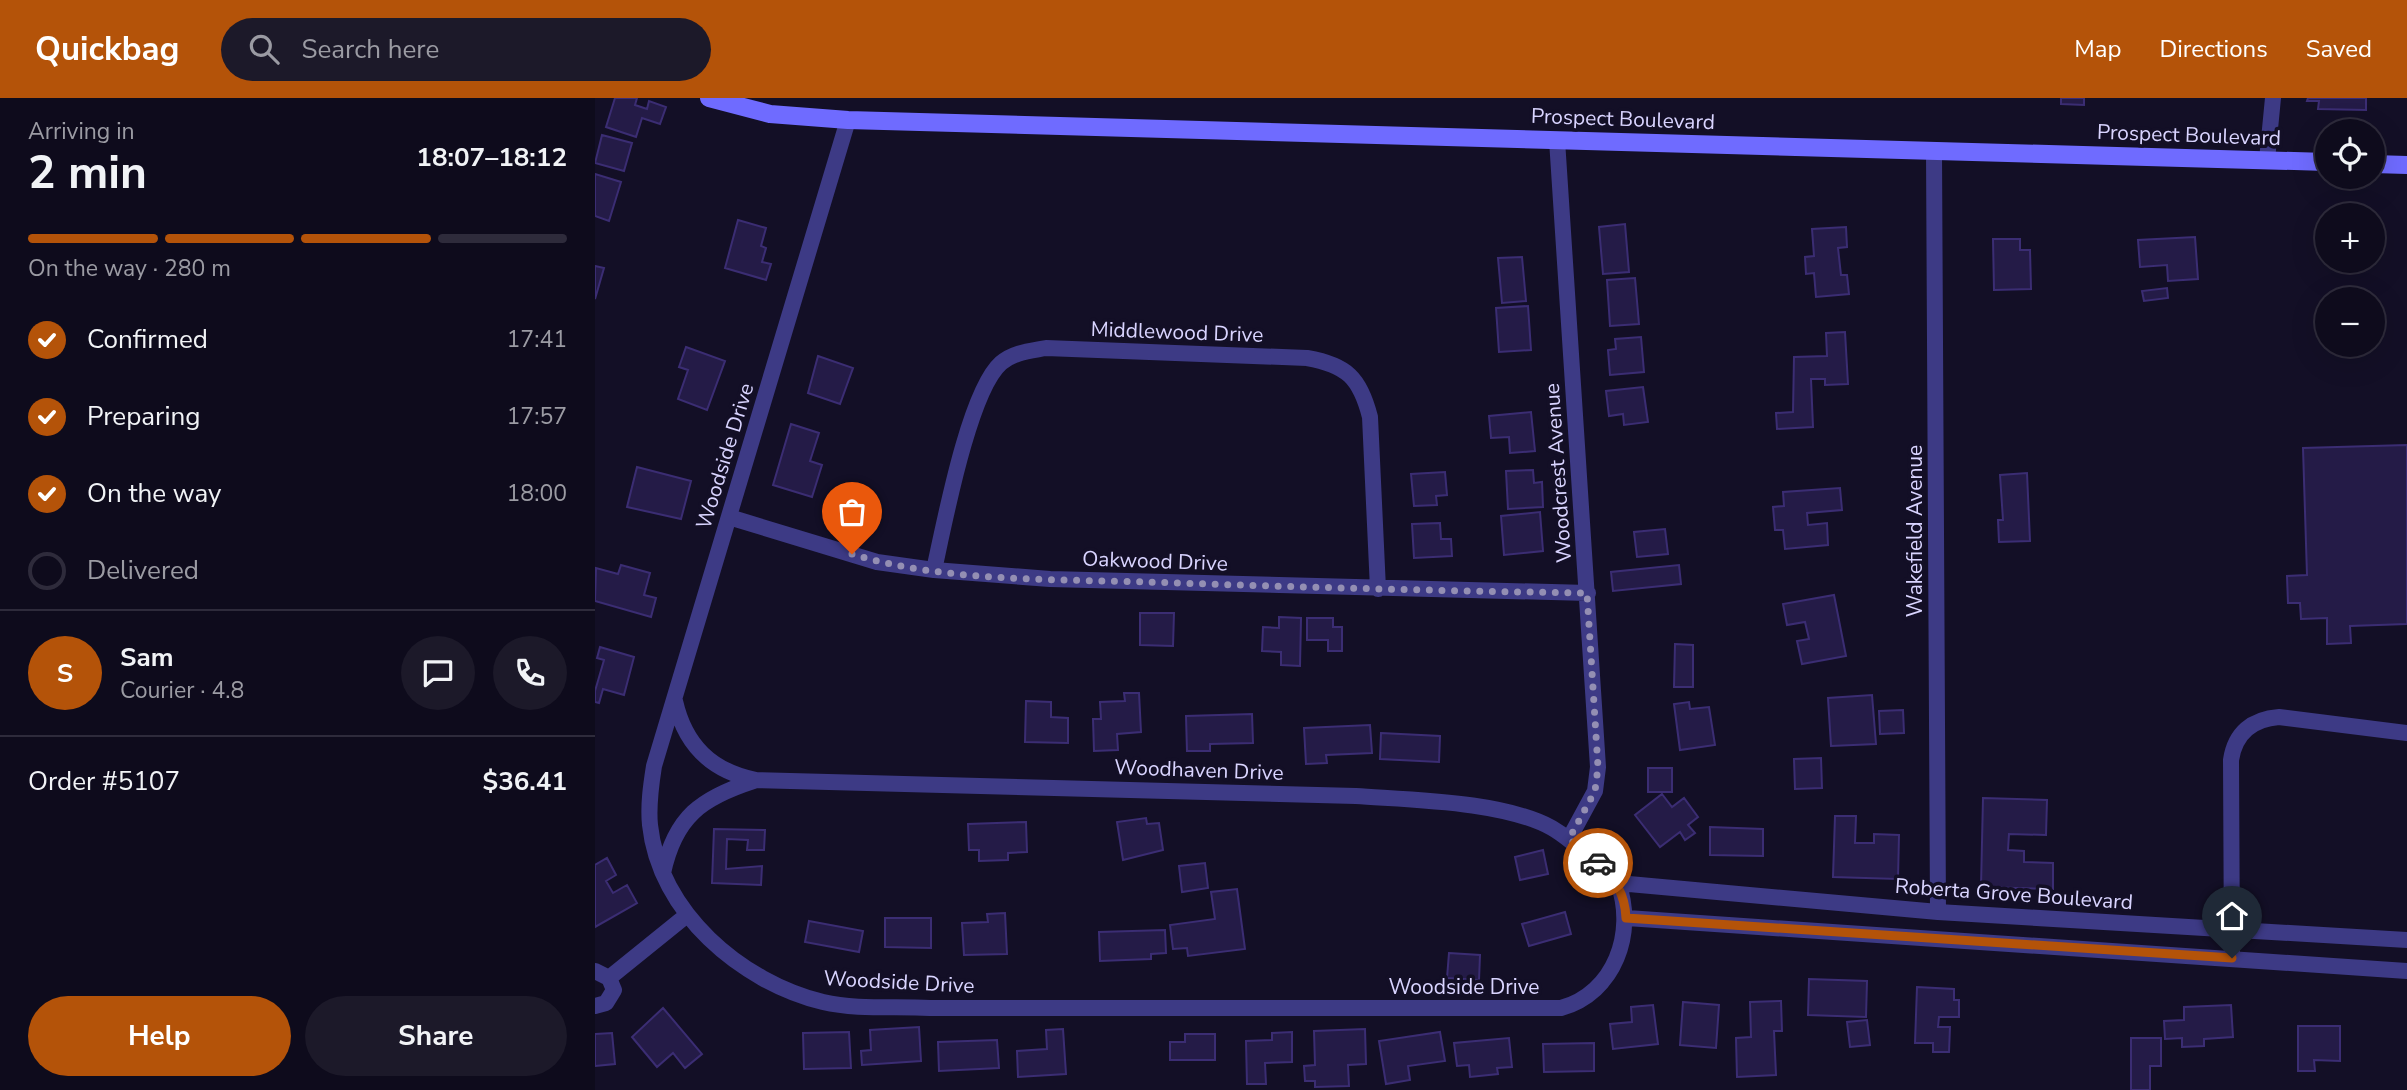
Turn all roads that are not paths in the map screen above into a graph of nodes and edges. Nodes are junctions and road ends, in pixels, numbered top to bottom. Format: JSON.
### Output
{"nodes":[{"id":1,"x":709,"y":98,"type":"edge"},
{"id":2,"x":2273,"y":98,"type":"edge"},
{"id":3,"x":848,"y":120,"type":"junction"},
{"id":4,"x":1557,"y":140,"type":"junction"},
{"id":5,"x":1934,"y":151,"type":"junction"},
{"id":6,"x":2267,"y":160,"type":"junction"},
{"id":7,"x":2315,"y":162,"type":"edge"},
{"id":8,"x":2385,"y":164,"type":"edge"},
{"id":9,"x":2407,"y":164,"type":"edge"},
{"id":10,"x":729,"y":517,"type":"junction"},
{"id":11,"x":934,"y":570,"type":"junction"},
{"id":12,"x":1378,"y":589,"type":"junction"},
{"id":13,"x":1587,"y":593,"type":"junction"},
{"id":14,"x":674,"y":699,"type":"junction"},
{"id":15,"x":2407,"y":733,"type":"edge"},
{"id":16,"x":756,"y":780,"type":"junction"},
{"id":17,"x":1569,"y":839,"type":"junction"},
{"id":18,"x":663,"y":873,"type":"junction"},
{"id":19,"x":1618,"y":883,"type":"junction"},
{"id":20,"x":1938,"y":912,"type":"junction"},
{"id":21,"x":687,"y":915,"type":"junction"},
{"id":22,"x":1626,"y":918,"type":"junction"},
{"id":23,"x":2231,"y":929,"type":"junction"},
{"id":24,"x":2407,"y":940,"type":"edge"},
{"id":25,"x":2232,"y":958,"type":"junction"},
{"id":26,"x":2407,"y":971,"type":"edge"},
{"id":27,"x":602,"y":974,"type":"edge"},
{"id":28,"x":595,"y":1006,"type":"edge"}],
"edges":[{"from":1,"to":3,"type":"main road","name":"Prospect Boulevard"},
{"from":2,"to":6,"type":"street"},
{"from":3,"to":4,"type":"main road","name":"Prospect Boulevard"},
{"from":3,"to":10,"type":"street","name":"Woodside Drive"},
{"from":4,"to":5,"type":"main road","name":"Prospect Boulevard"},
{"from":4,"to":13,"type":"street","name":"Woodcrest Avenue"},
{"from":5,"to":6,"type":"main road","name":"Prospect Boulevard"},
{"from":5,"to":20,"type":"street","name":"Wakefield Avenue"},
{"from":6,"to":7,"type":"main road","name":"Prospect Boulevard"},
{"from":8,"to":9,"type":"main road"},
{"from":10,"to":11,"type":"street","name":"Oakwood Drive"},
{"from":10,"to":14,"type":"street","name":"Woodside Drive"},
{"from":11,"to":12,"type":"street","name":"Oakwood Drive"},
{"from":11,"to":12,"type":"street","name":"Middlewood Drive"},
{"from":12,"to":13,"type":"street","name":"Oakwood Drive"},
{"from":13,"to":17,"type":"street","name":"Woodcrest Avenue"},
{"from":14,"to":16,"type":"street","name":"Woodhaven Drive"},
{"from":14,"to":18,"type":"street","name":"Woodside Drive"},
{"from":15,"to":23,"type":"street"},
{"from":16,"to":17,"type":"street","name":"Woodhaven Drive"},
{"from":16,"to":18,"type":"street","name":"Woodhaven Drive"},
{"from":17,"to":19,"type":"street","name":"Woodhaven Drive"},
{"from":18,"to":21,"type":"street","name":"Woodside Drive"},
{"from":19,"to":20,"type":"street","name":"Roberta Grove Boulevard"},
{"from":19,"to":22,"type":"street","name":"Woodside Drive"},
{"from":20,"to":23,"type":"street","name":"Roberta Grove Boulevard"},
{"from":21,"to":22,"type":"street","name":"Woodside Drive"},
{"from":21,"to":27,"type":"street"},
{"from":22,"to":25,"type":"street"},
{"from":23,"to":24,"type":"street","name":"Roberta Grove Boulevard"},
{"from":23,"to":25,"type":"street"},
{"from":25,"to":26,"type":"street"},
{"from":27,"to":28,"type":"street"}]}
